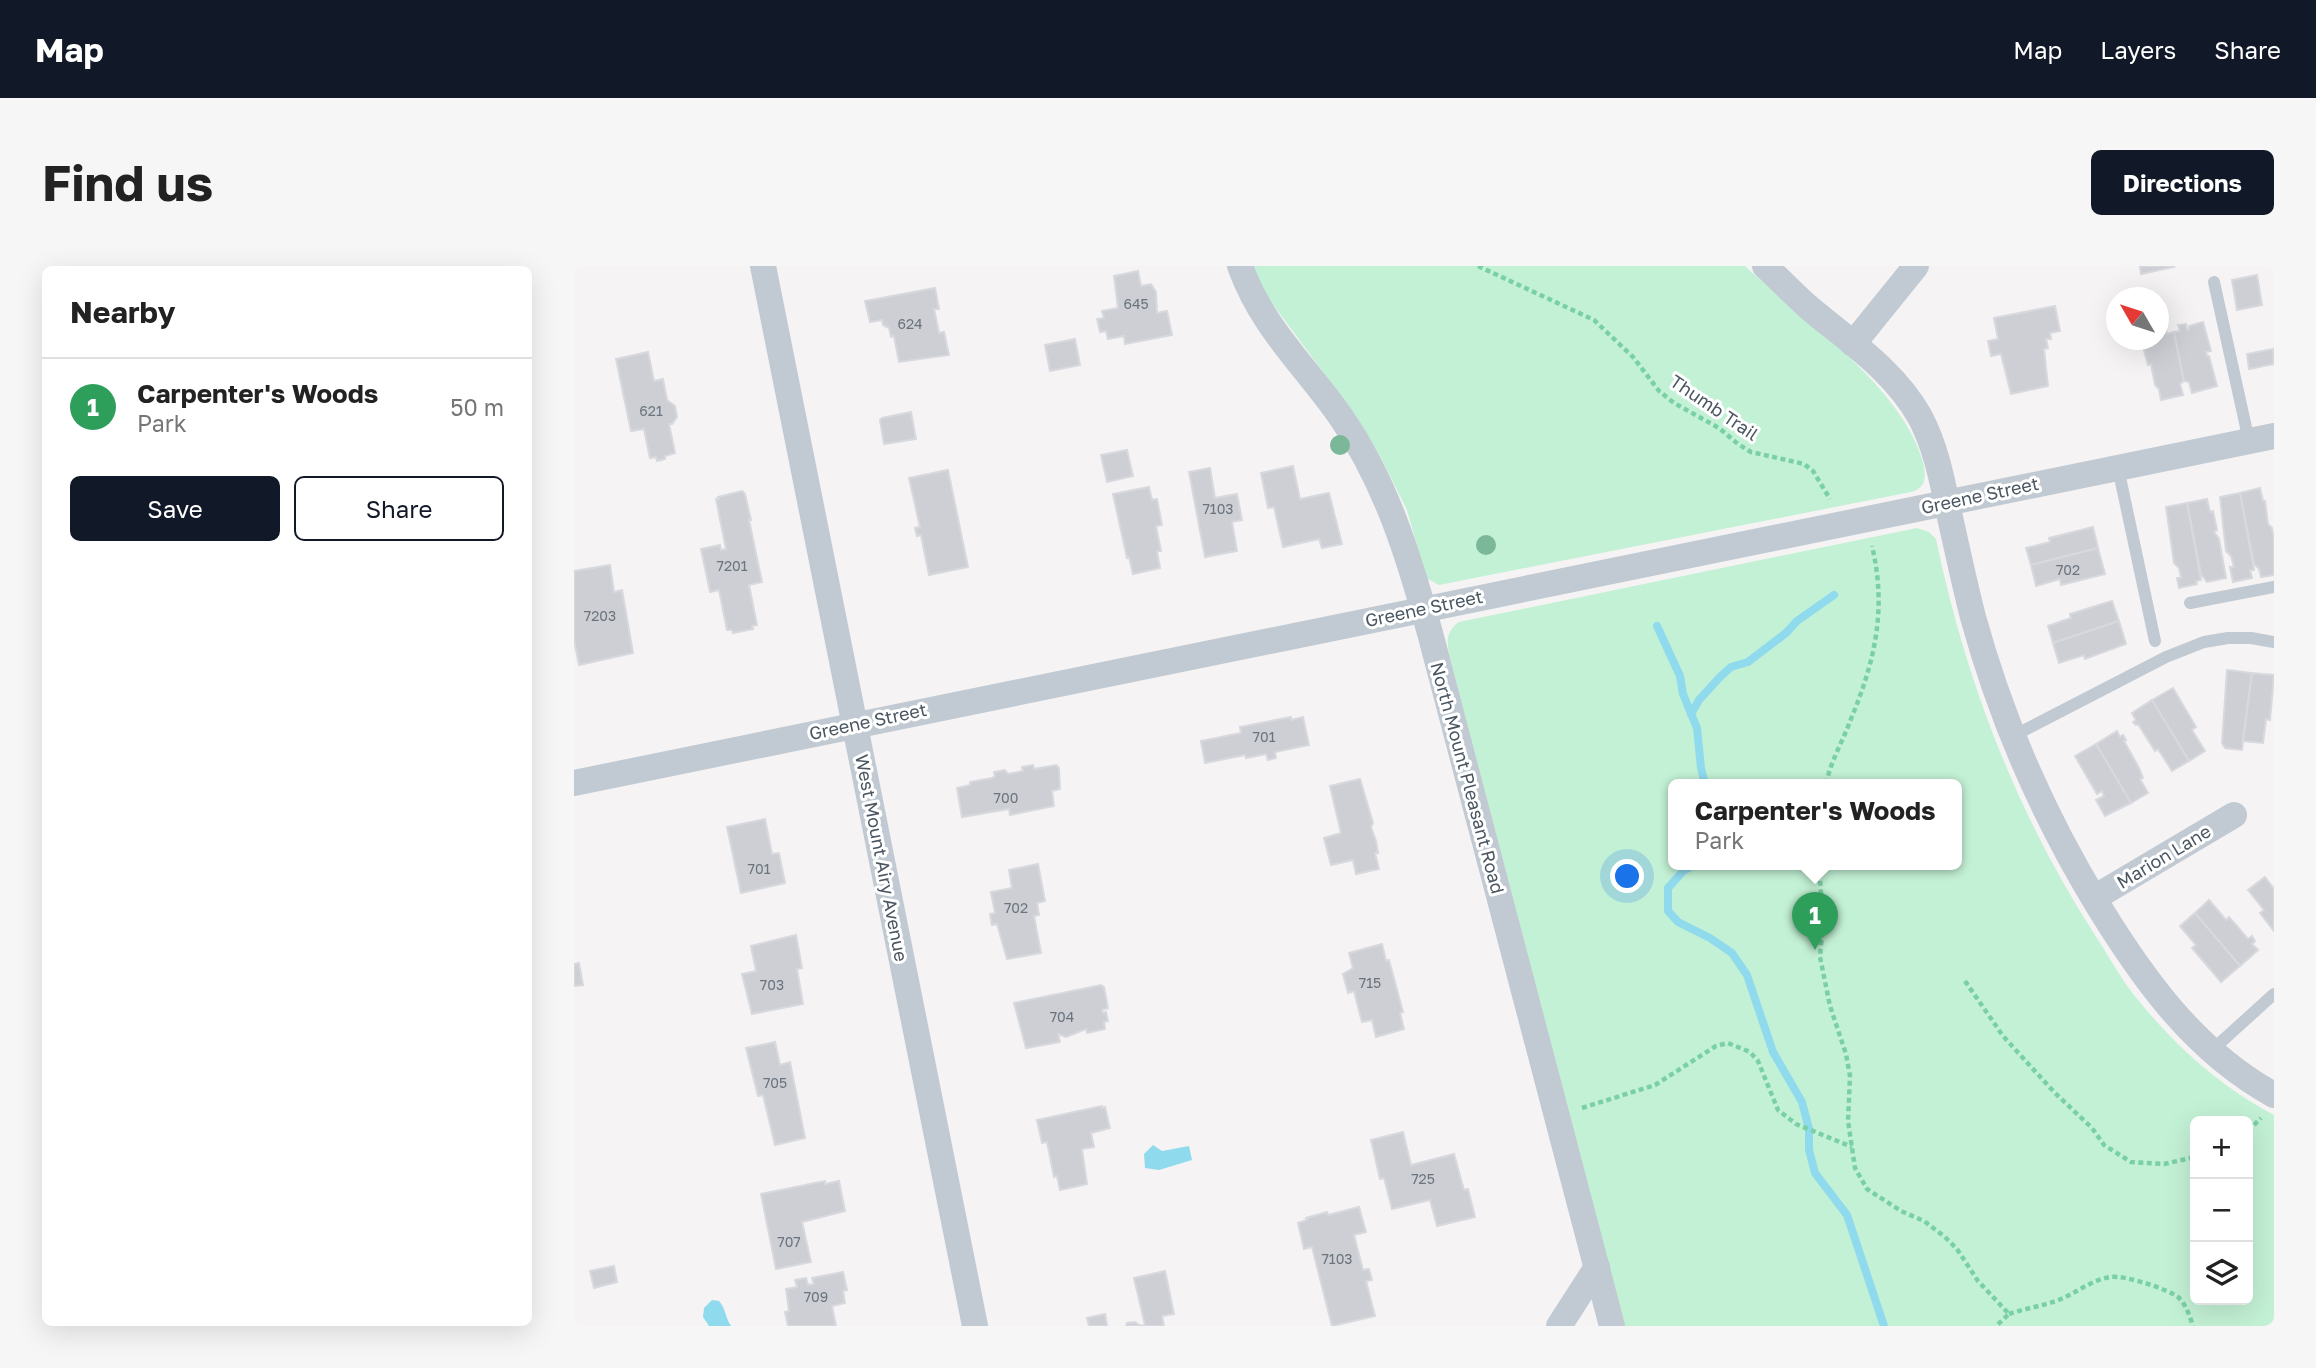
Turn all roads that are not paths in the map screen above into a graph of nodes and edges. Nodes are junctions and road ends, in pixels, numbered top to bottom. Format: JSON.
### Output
{"nodes":[{"id":1,"x":763,"y":266,"type":"edge"},
{"id":2,"x":1240,"y":266,"type":"edge"},
{"id":3,"x":1765,"y":266,"type":"edge"},
{"id":4,"x":1916,"y":266,"type":"edge"},
{"id":5,"x":2214,"y":282,"type":"dead end"},
{"id":6,"x":1853,"y":344,"type":"junction"},
{"id":7,"x":2261,"y":439,"type":"edge"},
{"id":8,"x":2118,"y":468,"type":"junction"},
{"id":9,"x":1947,"y":503,"type":"junction"},
{"id":10,"x":2274,"y":587,"type":"edge"},
{"id":11,"x":2190,"y":603,"type":"dead end"},
{"id":12,"x":1423,"y":609,"type":"junction"},
{"id":13,"x":2155,"y":641,"type":"dead end"},
{"id":14,"x":2274,"y":642,"type":"edge"},
{"id":15,"x":854,"y":725,"type":"junction"},
{"id":16,"x":2013,"y":736,"type":"junction"},
{"id":17,"x":574,"y":783,"type":"edge"},
{"id":18,"x":2234,"y":815,"type":"dead end"},
{"id":19,"x":2094,"y":898,"type":"junction"},
{"id":20,"x":2274,"y":994,"type":"edge"},
{"id":21,"x":2211,"y":1051,"type":"junction"},
{"id":22,"x":2268,"y":1106,"type":"edge"},
{"id":23,"x":1597,"y":1267,"type":"junction"},
{"id":24,"x":975,"y":1326,"type":"edge"},
{"id":25,"x":1559,"y":1326,"type":"edge"},
{"id":26,"x":1612,"y":1326,"type":"edge"}],
"edges":[{"from":1,"to":15,"type":"street","name":"West Mount Airy Avenue"},
{"from":2,"to":12,"type":"street","name":"North Mount Pleasant Road"},
{"from":3,"to":6,"type":"street"},
{"from":4,"to":6,"type":"street"},
{"from":5,"to":7,"type":"lane"},
{"from":6,"to":9,"type":"street"},
{"from":7,"to":8,"type":"street","name":"Greene Street"},
{"from":8,"to":9,"type":"street","name":"Greene Street"},
{"from":8,"to":13,"type":"lane"},
{"from":9,"to":12,"type":"street","name":"Greene Street"},
{"from":9,"to":16,"type":"street"},
{"from":10,"to":11,"type":"lane"},
{"from":12,"to":15,"type":"street","name":"Greene Street"},
{"from":12,"to":23,"type":"street","name":"North Mount Pleasant Road"},
{"from":14,"to":16,"type":"lane"},
{"from":15,"to":17,"type":"street","name":"Greene Street"},
{"from":15,"to":24,"type":"street","name":"West Mount Airy Avenue"},
{"from":16,"to":19,"type":"street"},
{"from":18,"to":19,"type":"street","name":"Marion Lane"},
{"from":19,"to":21,"type":"street"},
{"from":20,"to":21,"type":"lane"},
{"from":21,"to":22,"type":"street"},
{"from":23,"to":25,"type":"street"},
{"from":23,"to":26,"type":"street","name":"North Mount Pleasant Road"}]}
